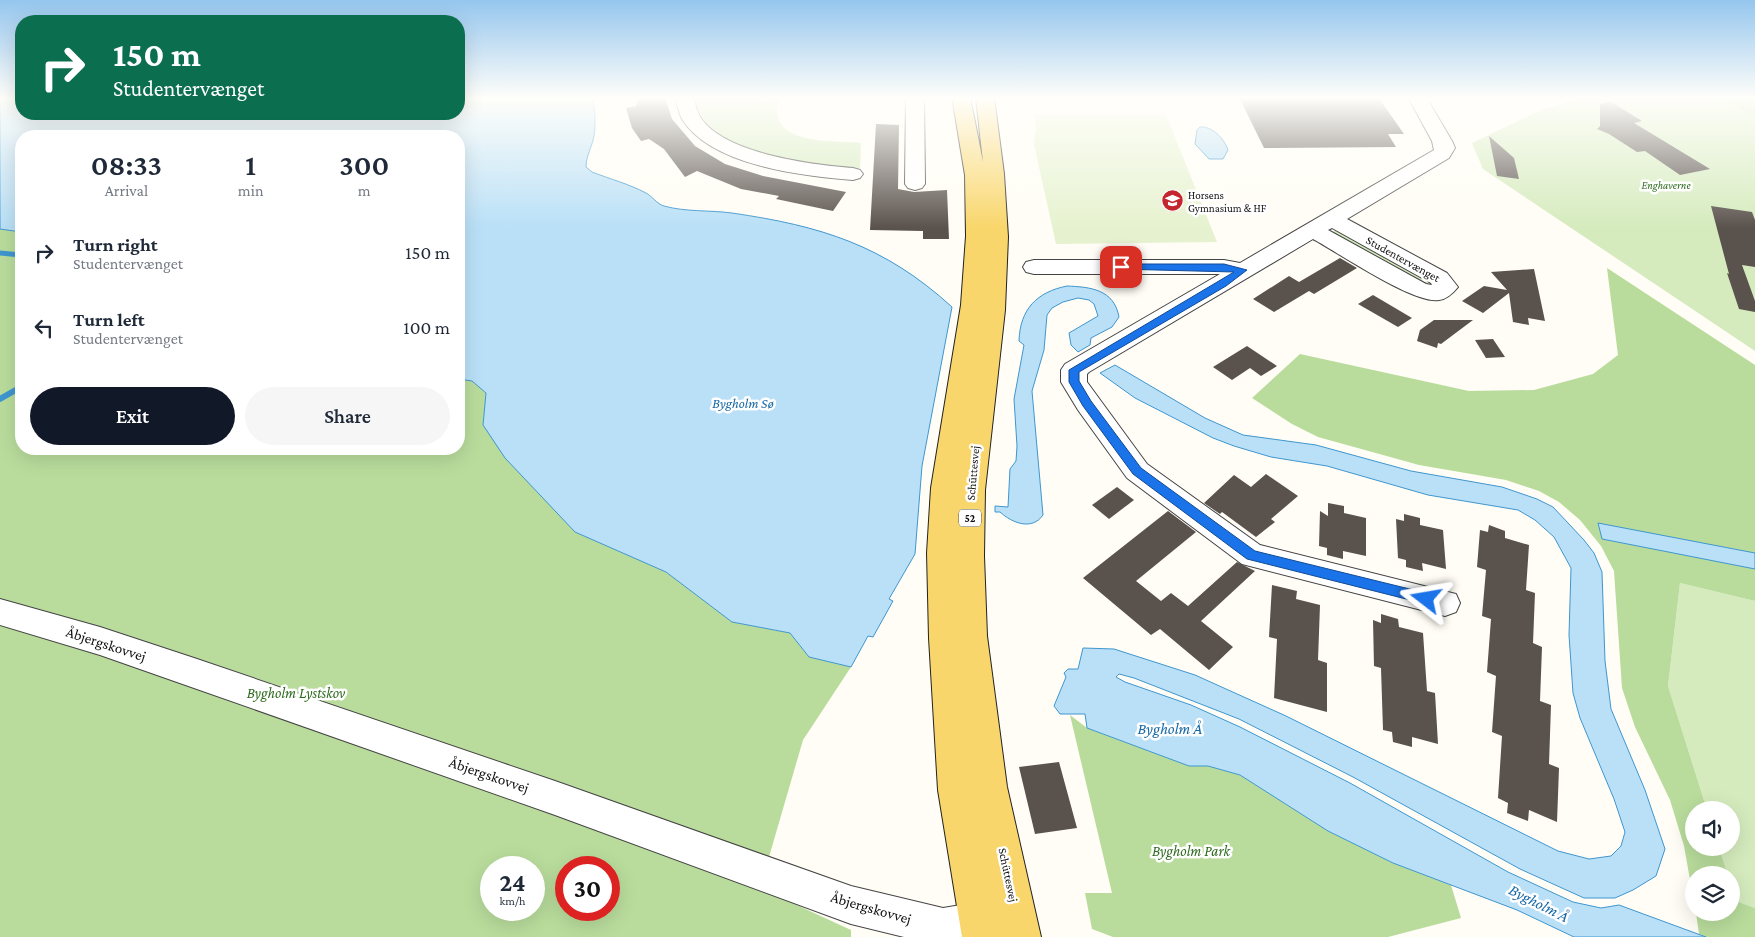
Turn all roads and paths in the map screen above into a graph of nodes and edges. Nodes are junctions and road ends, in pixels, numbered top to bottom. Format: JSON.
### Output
{"nodes":[{"id":1,"x":718,"y":141,"type":"edge"},
{"id":2,"x":915,"y":141,"type":"edge"},
{"id":3,"x":969,"y":141,"type":"edge"},
{"id":4,"x":990,"y":141,"type":"edge"},
{"id":5,"x":1442,"y":141,"type":"edge"},
{"id":6,"x":853,"y":174,"type":"dead end"},
{"id":7,"x":915,"y":184,"type":"dead end"},
{"id":8,"x":1322,"y":224,"type":"junction"},
{"id":9,"x":1034,"y":268,"type":"dead end"},
{"id":10,"x":1243,"y":270,"type":"junction"},
{"id":11,"x":1445,"y":603,"type":"dead end"},
{"id":12,"x":0,"y":612,"type":"edge"},
{"id":13,"x":980,"y":929,"type":"edge"},
{"id":14,"x":1021,"y":937,"type":"edge"}],
"edges":[{"from":1,"to":6,"type":"street"},
{"from":2,"to":7,"type":"street"},
{"from":3,"to":13,"type":"main road","name":"Schüttesvej","number":"52"},
{"from":4,"to":14,"type":"main road","name":"Schüttesvej","number":"52"},
{"from":5,"to":8,"type":"street"},
{"from":8,"to":8,"type":"street","name":"Studentervænget"},
{"from":8,"to":10,"type":"street"},
{"from":9,"to":10,"type":"street"},
{"from":10,"to":11,"type":"street"},
{"from":12,"to":13,"type":"street","name":"Åbjergskovvej"}]}
